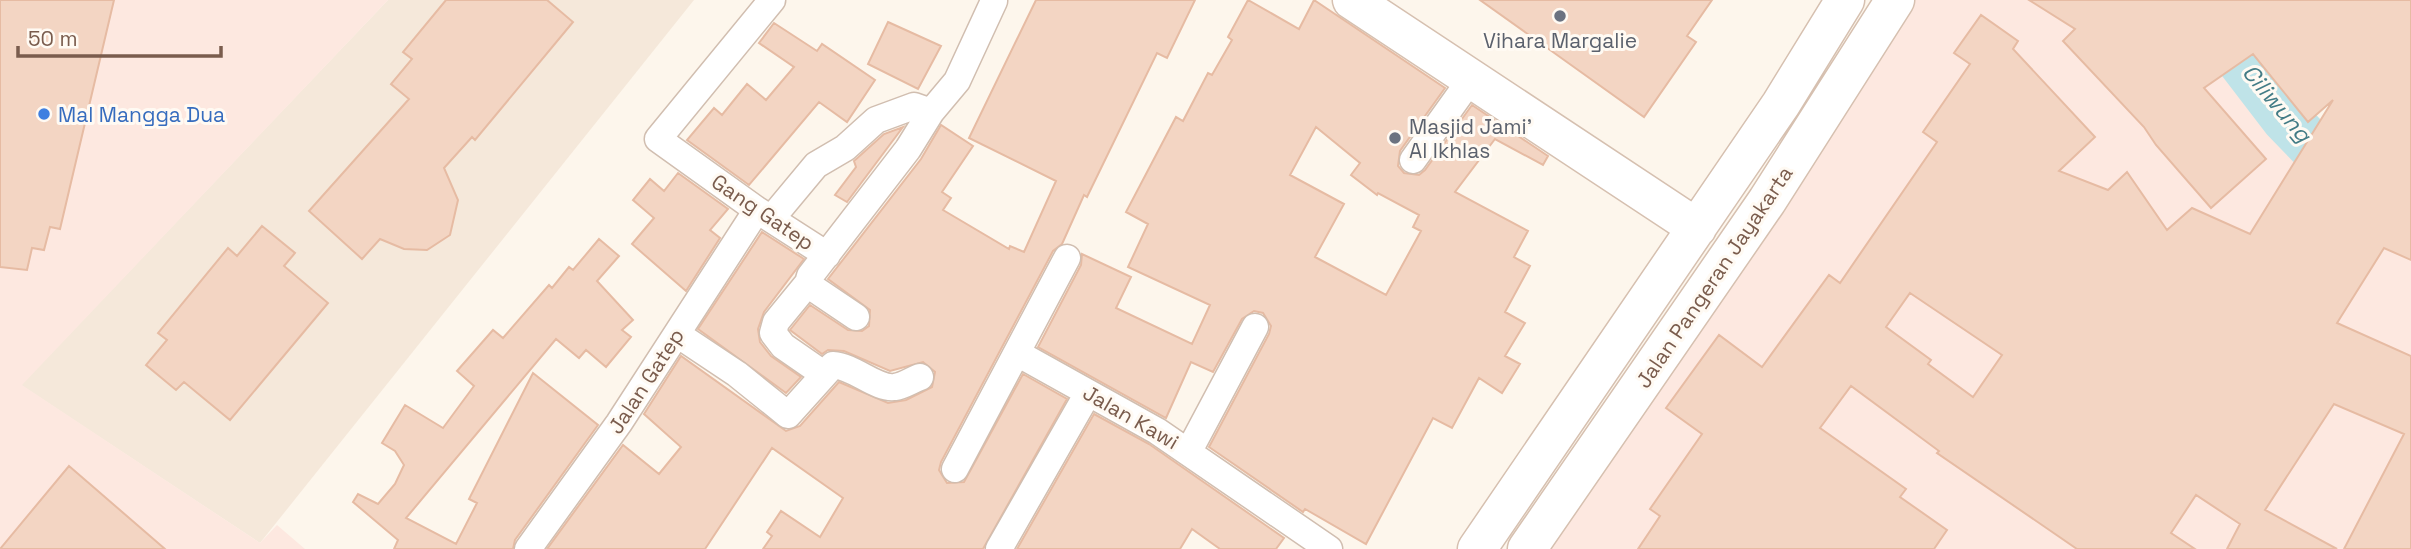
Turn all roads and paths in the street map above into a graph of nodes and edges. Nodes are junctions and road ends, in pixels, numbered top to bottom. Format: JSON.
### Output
{"nodes":[{"id":1,"x":772,"y":0,"type":"edge"},
{"id":2,"x":1352,"y":0,"type":"edge"},
{"id":3,"x":1845,"y":0,"type":"edge"},
{"id":4,"x":1895,"y":0,"type":"edge"},
{"id":5,"x":994,"y":1,"type":"edge"},
{"id":6,"x":1471,"y":79,"type":"junction"},
{"id":7,"x":931,"y":112,"type":"junction"},
{"id":8,"x":1413,"y":160,"type":"dead end"},
{"id":9,"x":764,"y":214,"type":"junction"},
{"id":10,"x":1697,"y":228,"type":"junction"},
{"id":11,"x":827,"y":255,"type":"junction"},
{"id":12,"x":1068,"y":258,"type":"dead end"},
{"id":13,"x":808,"y":283,"type":"junction"},
{"id":14,"x":856,"y":317,"type":"dead end"},
{"id":15,"x":1255,"y":327,"type":"dead end"},
{"id":16,"x":677,"y":334,"type":"junction"},
{"id":17,"x":1017,"y":353,"type":"junction"},
{"id":18,"x":822,"y":373,"type":"junction"},
{"id":19,"x":920,"y":377,"type":"dead end"},
{"id":20,"x":1088,"y":393,"type":"junction"},
{"id":21,"x":1552,"y":442,"type":"junction"},
{"id":22,"x":1189,"y":451,"type":"junction"},
{"id":23,"x":1586,"y":465,"type":"junction"},
{"id":24,"x":955,"y":470,"type":"dead end"},
{"id":25,"x":1500,"y":514,"type":"junction"},
{"id":26,"x":1531,"y":543,"type":"edge"},
{"id":27,"x":528,"y":549,"type":"edge"},
{"id":28,"x":999,"y":549,"type":"edge"},
{"id":29,"x":1329,"y":549,"type":"edge"},
{"id":30,"x":1477,"y":549,"type":"edge"}],
"edges":[{"from":1,"to":9,"type":"street","name":"Gang Gatep"},
{"from":2,"to":6,"type":"main road"},
{"from":3,"to":10,"type":"main road","name":"Jalan Pangeran Jayakarta"},
{"from":4,"to":23,"type":"main road","name":"Jalan Pangeran Jayakarta"},
{"from":5,"to":7,"type":"street"},
{"from":6,"to":8,"type":"street"},
{"from":6,"to":10,"type":"main road"},
{"from":7,"to":9,"type":"street","name":"Jalan Gatep"},
{"from":7,"to":11,"type":"street"},
{"from":9,"to":11,"type":"street","name":"Gang Gatep"},
{"from":9,"to":16,"type":"street","name":"Jalan Gatep"},
{"from":10,"to":21,"type":"main road","name":"Jalan Pangeran Jayakarta"},
{"from":11,"to":13,"type":"street","name":"Gang Gatep"},
{"from":12,"to":17,"type":"street"},
{"from":13,"to":14,"type":"street","name":"Gang Gatep"},
{"from":13,"to":18,"type":"street"},
{"from":15,"to":22,"type":"street"},
{"from":16,"to":18,"type":"street"},
{"from":16,"to":27,"type":"street","name":"Jalan Gatep"},
{"from":17,"to":20,"type":"street","name":"Jalan Kawi"},
{"from":17,"to":24,"type":"street"},
{"from":18,"to":19,"type":"street"},
{"from":20,"to":22,"type":"street","name":"Jalan Kawi"},
{"from":20,"to":28,"type":"street"},
{"from":21,"to":23,"type":"main road"},
{"from":21,"to":25,"type":"main road","name":"Jalan Pangeran Jayakarta"},
{"from":22,"to":29,"type":"street","name":"Jalan Kawi"},
{"from":23,"to":26,"type":"main road","name":"Jalan Pangeran Jayakarta"},
{"from":25,"to":26,"type":"main road"},
{"from":25,"to":30,"type":"main road","name":"Jalan Pangeran Jayakarta"}]}
